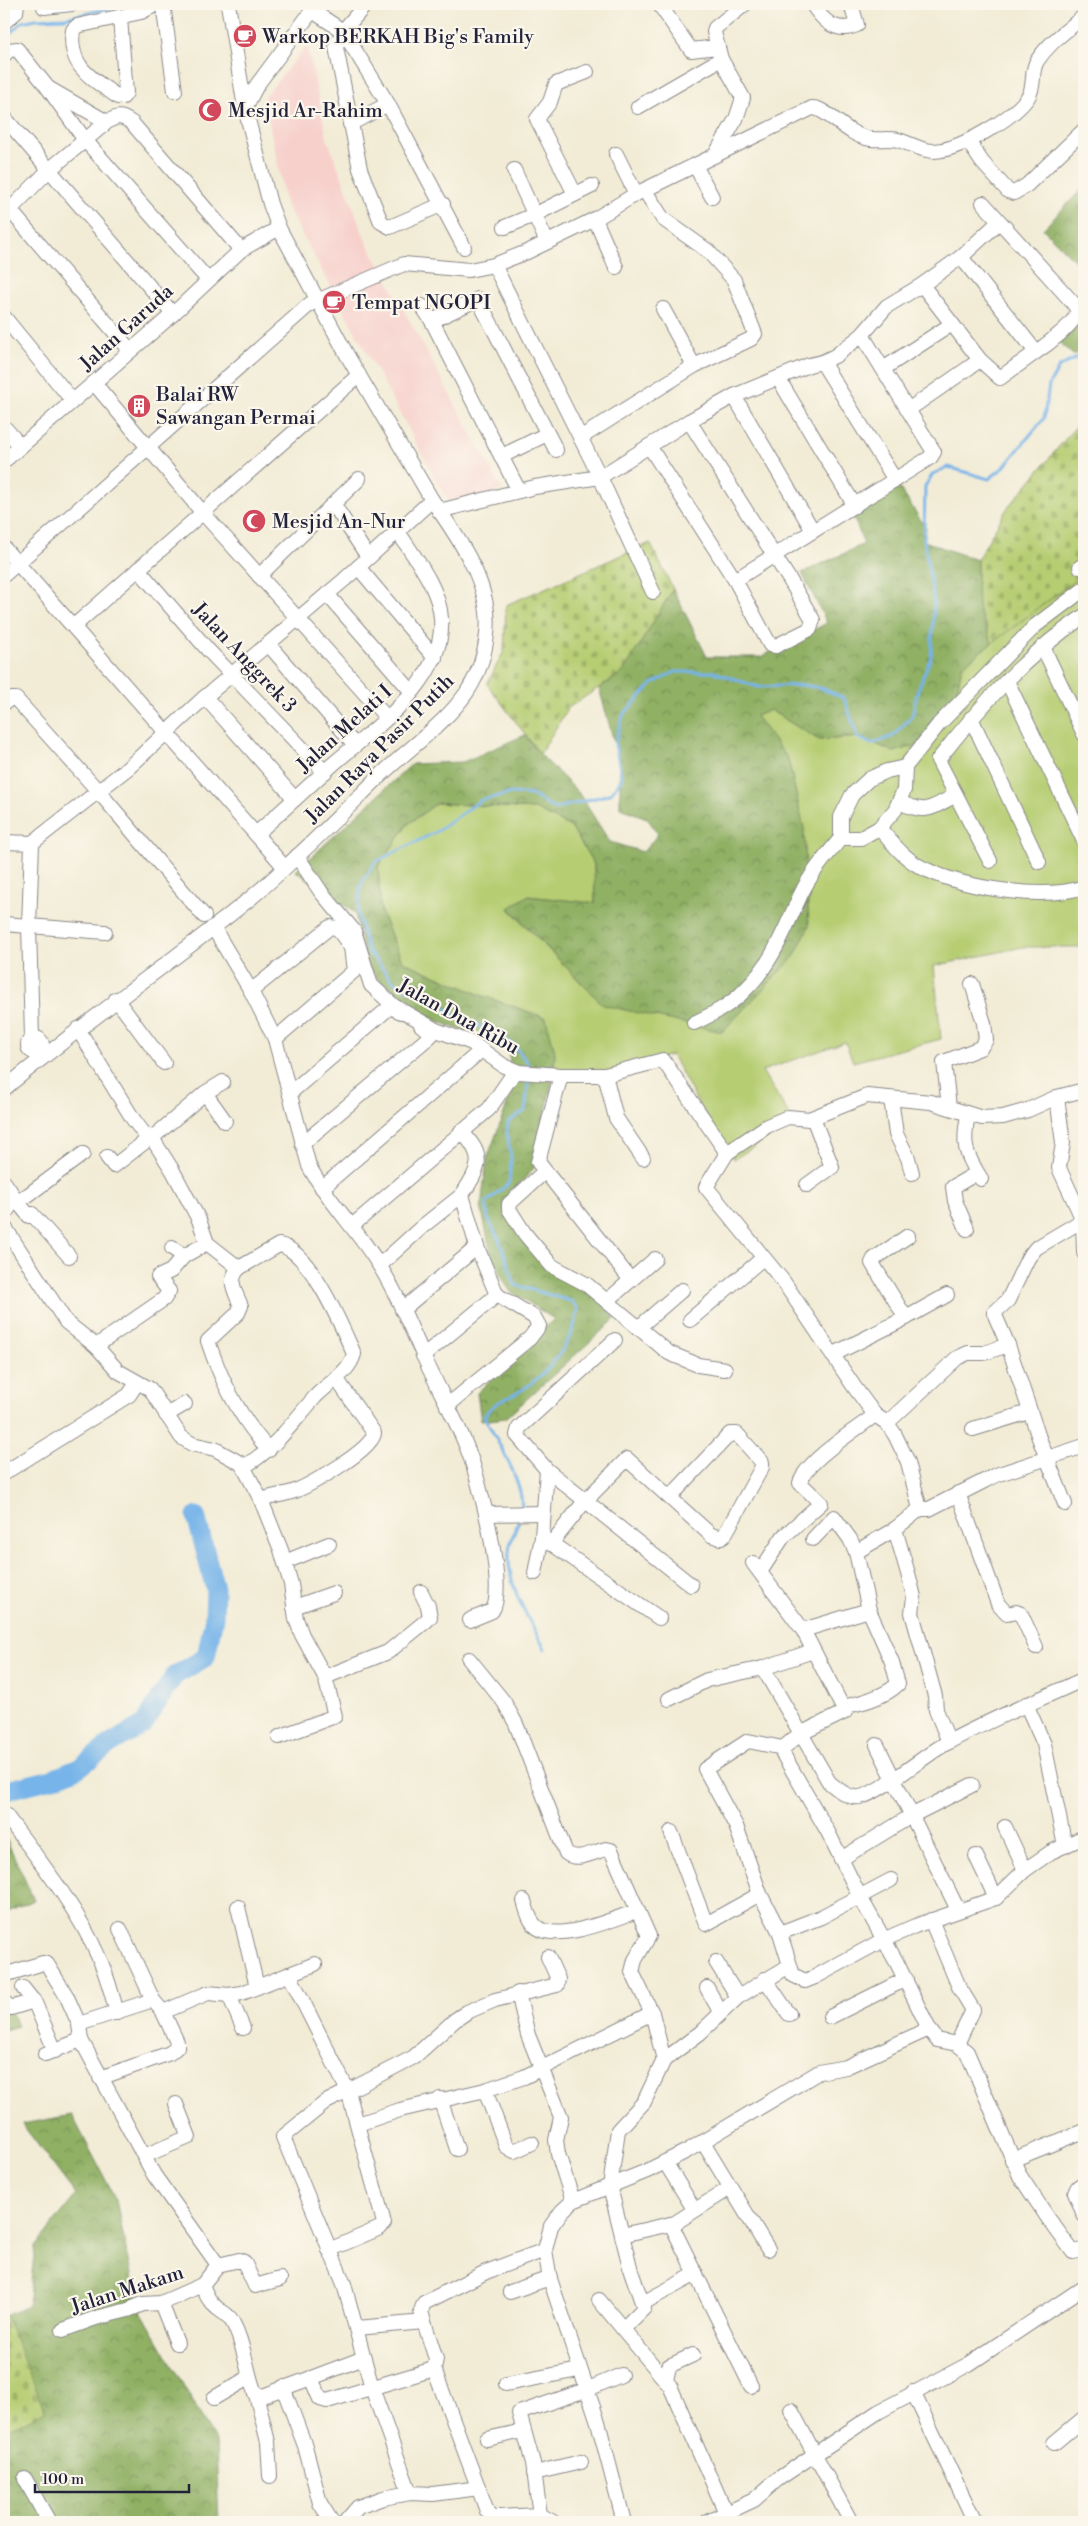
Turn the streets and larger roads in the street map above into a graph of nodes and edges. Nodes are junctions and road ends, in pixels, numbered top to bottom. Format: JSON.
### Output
{"nodes":[{"id":1,"x":17,"y":4,"type":"edge"},
{"id":2,"x":44,"y":4,"type":"edge"},
{"id":3,"x":72,"y":4,"type":"edge"},
{"id":4,"x":156,"y":4,"type":"edge"},
{"id":5,"x":163,"y":4,"type":"edge"},
{"id":6,"x":228,"y":4,"type":"edge"},
{"id":7,"x":366,"y":4,"type":"edge"},
{"id":8,"x":659,"y":4,"type":"edge"},
{"id":9,"x":745,"y":4,"type":"edge"},
{"id":10,"x":812,"y":4,"type":"edge"},
{"id":11,"x":851,"y":4,"type":"edge"},
{"id":12,"x":314,"y":7,"type":"edge"},
{"id":13,"x":1084,"y":16,"type":"edge"},
{"id":14,"x":120,"y":18,"type":"junction"},
{"id":15,"x":4,"y":22,"type":"edge"},
{"id":16,"x":343,"y":31,"type":"junction"},
{"id":17,"x":719,"y":53,"type":"junction"},
{"id":18,"x":4,"y":54,"type":"edge"},
{"id":19,"x":587,"y":72,"type":"dead end"},
{"id":20,"x":48,"y":88,"type":"junction"},
{"id":21,"x":175,"y":91,"type":"dead end"},
{"id":22,"x":388,"y":104,"type":"junction"},
{"id":23,"x":638,"y":107,"type":"dead end"},
{"id":24,"x":245,"y":108,"type":"junction"},
{"id":25,"x":4,"y":117,"type":"edge"},
{"id":26,"x":107,"y":122,"type":"junction"},
{"id":27,"x":350,"y":124,"type":"junction"},
{"id":28,"x":1084,"y":130,"type":"edge"},
{"id":29,"x":86,"y":140,"type":"junction"},
{"id":30,"x":968,"y":141,"type":"junction"},
{"id":31,"x":616,"y":154,"type":"dead end"},
{"id":32,"x":715,"y":155,"type":"junction"},
{"id":33,"x":696,"y":167,"type":"junction"},
{"id":34,"x":49,"y":170,"type":"junction"},
{"id":35,"x":514,"y":170,"type":"dead end"},
{"id":36,"x":592,"y":186,"type":"dead end"},
{"id":37,"x":640,"y":193,"type":"junction"},
{"id":38,"x":576,"y":194,"type":"junction"},
{"id":39,"x":712,"y":197,"type":"dead end"},
{"id":40,"x":983,"y":203,"type":"dead end"},
{"id":41,"x":443,"y":204,"type":"junction"},
{"id":42,"x":6,"y":210,"type":"edge"},
{"id":43,"x":534,"y":216,"type":"junction"},
{"id":44,"x":595,"y":219,"type":"junction"},
{"id":45,"x":999,"y":222,"type":"junction"},
{"id":46,"x":505,"y":227,"type":"dead end"},
{"id":47,"x":279,"y":228,"type":"junction"},
{"id":48,"x":547,"y":242,"type":"junction"},
{"id":49,"x":464,"y":248,"type":"dead end"},
{"id":50,"x":241,"y":250,"type":"junction"},
{"id":51,"x":961,"y":257,"type":"junction"},
{"id":52,"x":494,"y":265,"type":"junction"},
{"id":53,"x":616,"y":267,"type":"dead end"},
{"id":54,"x":208,"y":280,"type":"junction"},
{"id":55,"x":922,"y":284,"type":"junction"},
{"id":56,"x":317,"y":300,"type":"junction"},
{"id":57,"x":422,"y":306,"type":"dead end"},
{"id":58,"x":663,"y":309,"type":"dead end"},
{"id":59,"x":172,"y":314,"type":"junction"},
{"id":60,"x":4,"y":317,"type":"edge"},
{"id":61,"x":432,"y":321,"type":"junction"},
{"id":62,"x":952,"y":324,"type":"junction"},
{"id":63,"x":862,"y":335,"type":"junction"},
{"id":64,"x":130,"y":350,"type":"junction"},
{"id":65,"x":1036,"y":352,"type":"junction"},
{"id":66,"x":980,"y":360,"type":"junction"},
{"id":67,"x":822,"y":362,"type":"junction"},
{"id":68,"x":694,"y":366,"type":"junction"},
{"id":69,"x":883,"y":369,"type":"junction"},
{"id":70,"x":359,"y":375,"type":"junction"},
{"id":71,"x":778,"y":378,"type":"junction"},
{"id":72,"x":94,"y":383,"type":"junction"},
{"id":73,"x":734,"y":396,"type":"junction"},
{"id":74,"x":72,"y":400,"type":"junction"},
{"id":75,"x":908,"y":410,"type":"junction"},
{"id":76,"x":689,"y":421,"type":"junction"},
{"id":77,"x":4,"y":427,"type":"edge"},
{"id":78,"x":547,"y":434,"type":"junction"},
{"id":79,"x":580,"y":438,"type":"junction"},
{"id":80,"x":21,"y":446,"type":"junction"},
{"id":81,"x":649,"y":446,"type":"junction"},
{"id":82,"x":149,"y":448,"type":"junction"},
{"id":83,"x":556,"y":450,"type":"dead end"},
{"id":84,"x":502,"y":456,"type":"junction"},
{"id":85,"x":4,"y":461,"type":"edge"},
{"id":86,"x":600,"y":477,"type":"junction"},
{"id":87,"x":360,"y":479,"type":"dead end"},
{"id":88,"x":895,"y":480,"type":"junction"},
{"id":89,"x":519,"y":491,"type":"junction"},
{"id":90,"x":334,"y":505,"type":"junction"},
{"id":91,"x":436,"y":505,"type":"junction"},
{"id":92,"x":855,"y":506,"type":"junction"},
{"id":93,"x":203,"y":512,"type":"junction"},
{"id":94,"x":397,"y":530,"type":"junction"},
{"id":95,"x":813,"y":531,"type":"junction"},
{"id":96,"x":4,"y":548,"type":"edge"},
{"id":97,"x":774,"y":554,"type":"junction"},
{"id":98,"x":363,"y":562,"type":"junction"},
{"id":99,"x":17,"y":564,"type":"junction"},
{"id":100,"x":138,"y":568,"type":"junction"},
{"id":101,"x":4,"y":575,"type":"edge"},
{"id":102,"x":259,"y":576,"type":"junction"},
{"id":103,"x":735,"y":580,"type":"junction"},
{"id":104,"x":1084,"y":589,"type":"edge"},
{"id":105,"x":653,"y":592,"type":"dead end"},
{"id":106,"x":327,"y":594,"type":"junction"},
{"id":107,"x":1084,"y":618,"type":"edge"},
{"id":108,"x":298,"y":619,"type":"junction"},
{"id":109,"x":74,"y":626,"type":"junction"},
{"id":110,"x":268,"y":644,"type":"junction"},
{"id":111,"x":1043,"y":646,"type":"junction"},
{"id":112,"x":435,"y":658,"type":"junction"},
{"id":113,"x":232,"y":674,"type":"junction"},
{"id":114,"x":1007,"y":681,"type":"junction"},
{"id":115,"x":412,"y":692,"type":"junction"},
{"id":116,"x":205,"y":697,"type":"junction"},
{"id":117,"x":4,"y":703,"type":"edge"},
{"id":118,"x":387,"y":718,"type":"junction"},
{"id":119,"x":971,"y":718,"type":"junction"},
{"id":120,"x":166,"y":734,"type":"junction"},
{"id":121,"x":1084,"y":734,"type":"edge"},
{"id":122,"x":355,"y":745,"type":"junction"},
{"id":123,"x":905,"y":767,"type":"junction"},
{"id":124,"x":325,"y":772,"type":"junction"},
{"id":125,"x":99,"y":792,"type":"junction"},
{"id":126,"x":956,"y":795,"type":"junction"},
{"id":127,"x":295,"y":799,"type":"junction"},
{"id":128,"x":899,"y":802,"type":"junction"},
{"id":129,"x":879,"y":828,"type":"junction"},
{"id":130,"x":256,"y":834,"type":"junction"},
{"id":131,"x":841,"y":838,"type":"junction"},
{"id":132,"x":1084,"y":841,"type":"edge"},
{"id":133,"x":4,"y":842,"type":"edge"},
{"id":134,"x":32,"y":843,"type":"junction"},
{"id":135,"x":298,"y":856,"type":"junction"},
{"id":136,"x":990,"y":861,"type":"dead end"},
{"id":137,"x":1038,"y":862,"type":"dead end"},
{"id":138,"x":281,"y":863,"type":"dead end"},
{"id":139,"x":1084,"y":886,"type":"edge"},
{"id":140,"x":204,"y":916,"type":"dead end"},
{"id":141,"x":4,"y":924,"type":"edge"},
{"id":142,"x":29,"y":926,"type":"junction"},
{"id":143,"x":213,"y":927,"type":"junction"},
{"id":144,"x":105,"y":932,"type":"dead end"},
{"id":145,"x":972,"y":984,"type":"dead end"},
{"id":146,"x":251,"y":990,"type":"junction"},
{"id":147,"x":116,"y":999,"type":"junction"},
{"id":148,"x":694,"y":1024,"type":"dead end"},
{"id":149,"x":78,"y":1030,"type":"junction"},
{"id":150,"x":32,"y":1038,"type":"dead end"},
{"id":151,"x":276,"y":1039,"type":"junction"},
{"id":152,"x":477,"y":1054,"type":"dead end"},
{"id":153,"x":164,"y":1063,"type":"dead end"},
{"id":154,"x":521,"y":1073,"type":"junction"},
{"id":155,"x":605,"y":1074,"type":"junction"},
{"id":156,"x":561,"y":1075,"type":"junction"},
{"id":157,"x":223,"y":1082,"type":"dead end"},
{"id":158,"x":4,"y":1089,"type":"edge"},
{"id":159,"x":1084,"y":1090,"type":"edge"},
{"id":160,"x":205,"y":1093,"type":"junction"},
{"id":161,"x":290,"y":1093,"type":"junction"},
{"id":162,"x":1057,"y":1097,"type":"junction"},
{"id":163,"x":891,"y":1099,"type":"junction"},
{"id":164,"x":949,"y":1107,"type":"junction"},
{"id":165,"x":968,"y":1115,"type":"junction"},
{"id":166,"x":813,"y":1118,"type":"junction"},
{"id":167,"x":225,"y":1121,"type":"dead end"},
{"id":168,"x":461,"y":1131,"type":"junction"},
{"id":169,"x":150,"y":1137,"type":"junction"},
{"id":170,"x":302,"y":1144,"type":"junction"},
{"id":171,"x":727,"y":1153,"type":"junction"},
{"id":172,"x":83,"y":1154,"type":"dead end"},
{"id":173,"x":107,"y":1156,"type":"dead end"},
{"id":174,"x":643,"y":1158,"type":"dead end"},
{"id":175,"x":544,"y":1172,"type":"junction"},
{"id":176,"x":912,"y":1173,"type":"dead end"},
{"id":177,"x":4,"y":1182,"type":"edge"},
{"id":178,"x":807,"y":1185,"type":"dead end"},
{"id":179,"x":322,"y":1188,"type":"junction"},
{"id":180,"x":462,"y":1195,"type":"junction"},
{"id":181,"x":18,"y":1201,"type":"junction"},
{"id":182,"x":4,"y":1215,"type":"edge"},
{"id":183,"x":1082,"y":1220,"type":"junction"},
{"id":184,"x":353,"y":1225,"type":"junction"},
{"id":185,"x":4,"y":1226,"type":"edge"},
{"id":186,"x":967,"y":1229,"type":"dead end"},
{"id":187,"x":908,"y":1236,"type":"dead end"},
{"id":188,"x":207,"y":1243,"type":"junction"},
{"id":189,"x":477,"y":1247,"type":"junction"},
{"id":190,"x":1084,"y":1253,"type":"edge"},
{"id":191,"x":69,"y":1256,"type":"dead end"},
{"id":192,"x":656,"y":1258,"type":"dead end"},
{"id":193,"x":763,"y":1258,"type":"junction"},
{"id":194,"x":380,"y":1265,"type":"junction"},
{"id":195,"x":239,"y":1268,"type":"junction"},
{"id":196,"x":630,"y":1280,"type":"junction"},
{"id":197,"x":682,"y":1290,"type":"dead end"},
{"id":198,"x":497,"y":1295,"type":"junction"},
{"id":199,"x":947,"y":1295,"type":"dead end"},
{"id":200,"x":607,"y":1301,"type":"junction"},
{"id":201,"x":402,"y":1310,"type":"junction"},
{"id":202,"x":906,"y":1318,"type":"junction"},
{"id":203,"x":690,"y":1320,"type":"dead end"},
{"id":204,"x":638,"y":1328,"type":"junction"},
{"id":205,"x":615,"y":1340,"type":"dead end"},
{"id":206,"x":1008,"y":1345,"type":"junction"},
{"id":207,"x":96,"y":1346,"type":"junction"},
{"id":208,"x":832,"y":1355,"type":"junction"},
{"id":209,"x":423,"y":1356,"type":"junction"},
{"id":210,"x":725,"y":1370,"type":"dead end"},
{"id":211,"x":336,"y":1378,"type":"junction"},
{"id":212,"x":137,"y":1383,"type":"junction"},
{"id":213,"x":185,"y":1404,"type":"dead end"},
{"id":214,"x":447,"y":1406,"type":"junction"},
{"id":215,"x":1029,"y":1412,"type":"junction"},
{"id":216,"x":166,"y":1415,"type":"junction"},
{"id":217,"x":875,"y":1415,"type":"junction"},
{"id":218,"x":887,"y":1424,"type":"junction"},
{"id":219,"x":973,"y":1429,"type":"dead end"},
{"id":220,"x":1084,"y":1446,"type":"edge"},
{"id":221,"x":269,"y":1450,"type":"junction"},
{"id":222,"x":1048,"y":1458,"type":"junction"},
{"id":223,"x":243,"y":1467,"type":"junction"},
{"id":224,"x":547,"y":1470,"type":"junction"},
{"id":225,"x":4,"y":1473,"type":"edge"},
{"id":226,"x":958,"y":1493,"type":"junction"},
{"id":227,"x":670,"y":1497,"type":"junction"},
{"id":228,"x":261,"y":1500,"type":"junction"},
{"id":229,"x":585,"y":1501,"type":"junction"},
{"id":230,"x":1065,"y":1504,"type":"dead end"},
{"id":231,"x":920,"y":1508,"type":"junction"},
{"id":232,"x":539,"y":1513,"type":"junction"},
{"id":233,"x":489,"y":1514,"type":"junction"},
{"id":234,"x":895,"y":1529,"type":"junction"},
{"id":235,"x":813,"y":1539,"type":"dead end"},
{"id":236,"x":546,"y":1540,"type":"junction"},
{"id":237,"x":330,"y":1544,"type":"dead end"},
{"id":238,"x":856,"y":1552,"type":"junction"},
{"id":239,"x":285,"y":1562,"type":"junction"},
{"id":240,"x":535,"y":1574,"type":"dead end"},
{"id":241,"x":692,"y":1585,"type":"dead end"},
{"id":242,"x":422,"y":1592,"type":"dead end"},
{"id":243,"x":334,"y":1593,"type":"dead end"},
{"id":244,"x":294,"y":1607,"type":"junction"},
{"id":245,"x":870,"y":1610,"type":"junction"},
{"id":246,"x":659,"y":1618,"type":"dead end"},
{"id":247,"x":470,"y":1620,"type":"dead end"},
{"id":248,"x":803,"y":1630,"type":"junction"},
{"id":249,"x":1036,"y":1647,"type":"dead end"},
{"id":250,"x":813,"y":1651,"type":"junction"},
{"id":251,"x":469,"y":1659,"type":"dead end"},
{"id":252,"x":763,"y":1668,"type":"junction"},
{"id":253,"x":325,"y":1678,"type":"junction"},
{"id":254,"x":1084,"y":1679,"type":"edge"},
{"id":255,"x":669,"y":1699,"type":"dead end"},
{"id":256,"x":1026,"y":1704,"type":"junction"},
{"id":257,"x":843,"y":1707,"type":"junction"},
{"id":258,"x":800,"y":1734,"type":"junction"},
{"id":259,"x":279,"y":1737,"type":"dead end"},
{"id":260,"x":949,"y":1742,"type":"junction"},
{"id":261,"x":877,"y":1745,"type":"dead end"},
{"id":262,"x":783,"y":1748,"type":"junction"},
{"id":263,"x":893,"y":1778,"type":"junction"},
{"id":264,"x":972,"y":1785,"type":"dead end"},
{"id":265,"x":4,"y":1813,"type":"edge"},
{"id":266,"x":911,"y":1816,"type":"junction"},
{"id":267,"x":1005,"y":1827,"type":"dead end"},
{"id":268,"x":671,"y":1832,"type":"dead end"},
{"id":269,"x":1084,"y":1837,"type":"edge"},
{"id":270,"x":1065,"y":1846,"type":"junction"},
{"id":271,"x":976,"y":1856,"type":"dead end"},
{"id":272,"x":841,"y":1859,"type":"junction"},
{"id":273,"x":1025,"y":1870,"type":"junction"},
{"id":274,"x":891,"y":1880,"type":"dead end"},
{"id":275,"x":760,"y":1894,"type":"junction"},
{"id":276,"x":860,"y":1897,"type":"junction"},
{"id":277,"x":996,"y":1898,"type":"junction"},
{"id":278,"x":524,"y":1901,"type":"dead end"},
{"id":279,"x":238,"y":1907,"type":"dead end"},
{"id":280,"x":958,"y":1910,"type":"junction"},
{"id":281,"x":637,"y":1911,"type":"junction"},
{"id":282,"x":931,"y":1920,"type":"junction"},
{"id":283,"x":120,"y":1929,"type":"dead end"},
{"id":284,"x":780,"y":1933,"type":"junction"},
{"id":285,"x":883,"y":1940,"type":"junction"},
{"id":286,"x":548,"y":1957,"type":"dead end"},
{"id":287,"x":716,"y":1962,"type":"dead end"},
{"id":288,"x":315,"y":1964,"type":"dead end"},
{"id":289,"x":789,"y":1966,"type":"junction"},
{"id":290,"x":288,"y":1974,"type":"junction"},
{"id":291,"x":4,"y":1975,"type":"edge"},
{"id":292,"x":766,"y":1979,"type":"junction"},
{"id":293,"x":906,"y":1979,"type":"junction"},
{"id":294,"x":257,"y":1987,"type":"junction"},
{"id":295,"x":23,"y":1988,"type":"dead end"},
{"id":296,"x":707,"y":1988,"type":"dead end"},
{"id":297,"x":518,"y":1993,"type":"junction"},
{"id":298,"x":229,"y":1995,"type":"junction"},
{"id":299,"x":738,"y":1997,"type":"junction"},
{"id":300,"x":153,"y":2000,"type":"junction"},
{"id":301,"x":34,"y":2001,"type":"junction"},
{"id":302,"x":4,"y":2002,"type":"edge"},
{"id":303,"x":163,"y":2012,"type":"junction"},
{"id":304,"x":721,"y":2012,"type":"junction"},
{"id":305,"x":117,"y":2013,"type":"junction"},
{"id":306,"x":652,"y":2013,"type":"junction"},
{"id":307,"x":789,"y":2014,"type":"dead end"},
{"id":308,"x":830,"y":2017,"type":"dead end"},
{"id":309,"x":80,"y":2024,"type":"junction"},
{"id":310,"x":244,"y":2028,"type":"dead end"},
{"id":311,"x":929,"y":2029,"type":"junction"},
{"id":312,"x":81,"y":2040,"type":"junction"},
{"id":313,"x":957,"y":2044,"type":"junction"},
{"id":314,"x":664,"y":2060,"type":"junction"},
{"id":315,"x":542,"y":2069,"type":"junction"},
{"id":316,"x":100,"y":2078,"type":"junction"},
{"id":317,"x":485,"y":2090,"type":"junction"},
{"id":318,"x":348,"y":2091,"type":"junction"},
{"id":319,"x":440,"y":2099,"type":"junction"},
{"id":320,"x":176,"y":2104,"type":"dead end"},
{"id":321,"x":358,"y":2124,"type":"junction"},
{"id":322,"x":1084,"y":2132,"type":"edge"},
{"id":323,"x":703,"y":2142,"type":"junction"},
{"id":324,"x":532,"y":2143,"type":"dead end"},
{"id":325,"x":457,"y":2149,"type":"dead end"},
{"id":326,"x":144,"y":2156,"type":"junction"},
{"id":327,"x":1012,"y":2160,"type":"junction"},
{"id":328,"x":665,"y":2162,"type":"junction"},
{"id":329,"x":1084,"y":2183,"type":"edge"},
{"id":330,"x":610,"y":2186,"type":"junction"},
{"id":331,"x":730,"y":2188,"type":"junction"},
{"id":332,"x":573,"y":2201,"type":"junction"},
{"id":333,"x":694,"y":2209,"type":"junction"},
{"id":334,"x":1084,"y":2215,"type":"edge"},
{"id":335,"x":671,"y":2224,"type":"junction"},
{"id":336,"x":622,"y":2236,"type":"junction"},
{"id":337,"x":768,"y":2249,"type":"dead end"},
{"id":338,"x":329,"y":2250,"type":"junction"},
{"id":339,"x":545,"y":2250,"type":"junction"},
{"id":340,"x":1084,"y":2250,"type":"edge"},
{"id":341,"x":218,"y":2265,"type":"junction"},
{"id":342,"x":696,"y":2274,"type":"junction"},
{"id":343,"x":550,"y":2278,"type":"junction"},
{"id":344,"x":280,"y":2280,"type":"dead end"},
{"id":345,"x":202,"y":2285,"type":"junction"},
{"id":346,"x":1084,"y":2287,"type":"edge"},
{"id":347,"x":510,"y":2292,"type":"dead end"},
{"id":348,"x":599,"y":2300,"type":"dead end"},
{"id":349,"x":643,"y":2303,"type":"junction"},
{"id":350,"x":161,"y":2304,"type":"junction"},
{"id":351,"x":424,"y":2322,"type":"junction"},
{"id":352,"x":358,"y":2328,"type":"junction"},
{"id":353,"x":624,"y":2328,"type":"junction"},
{"id":354,"x":63,"y":2330,"type":"dead end"},
{"id":355,"x":177,"y":2343,"type":"dead end"},
{"id":356,"x":693,"y":2355,"type":"dead end"},
{"id":357,"x":364,"y":2358,"type":"junction"},
{"id":358,"x":434,"y":2369,"type":"junction"},
{"id":359,"x":579,"y":2370,"type":"junction"},
{"id":360,"x":620,"y":2375,"type":"dead end"},
{"id":361,"x":248,"y":2378,"type":"junction"},
{"id":362,"x":311,"y":2378,"type":"junction"},
{"id":363,"x":666,"y":2381,"type":"junction"},
{"id":364,"x":506,"y":2384,"type":"dead end"},
{"id":365,"x":751,"y":2386,"type":"dead end"},
{"id":366,"x":283,"y":2388,"type":"junction"},
{"id":367,"x":372,"y":2388,"type":"junction"},
{"id":368,"x":586,"y":2390,"type":"junction"},
{"id":369,"x":913,"y":2392,"type":"junction"},
{"id":370,"x":214,"y":2398,"type":"dead end"},
{"id":371,"x":257,"y":2398,"type":"junction"},
{"id":372,"x":791,"y":2410,"type":"dead end"},
{"id":373,"x":1084,"y":2418,"type":"edge"},
{"id":374,"x":523,"y":2431,"type":"junction"},
{"id":375,"x":487,"y":2438,"type":"dead end"},
{"id":376,"x":1054,"y":2443,"type":"dead end"},
{"id":377,"x":816,"y":2453,"type":"junction"},
{"id":378,"x":581,"y":2462,"type":"dead end"},
{"id":379,"x":534,"y":2473,"type":"junction"},
{"id":380,"x":270,"y":2476,"type":"dead end"},
{"id":381,"x":25,"y":2479,"type":"dead end"},
{"id":382,"x":479,"y":2488,"type":"junction"},
{"id":383,"x":410,"y":2493,"type":"junction"},
{"id":384,"x":540,"y":2515,"type":"junction"},
{"id":385,"x":718,"y":2519,"type":"edge"},
{"id":386,"x":49,"y":2522,"type":"edge"},
{"id":387,"x":332,"y":2522,"type":"edge"},
{"id":388,"x":346,"y":2522,"type":"edge"},
{"id":389,"x":553,"y":2522,"type":"edge"},
{"id":390,"x":624,"y":2522,"type":"edge"},
{"id":391,"x":851,"y":2522,"type":"edge"},
{"id":392,"x":975,"y":2522,"type":"edge"}],
"edges":[{"from":1,"to":15,"type":"street"},
{"from":2,"to":3,"type":"street"},
{"from":4,"to":14,"type":"street"},
{"from":5,"to":21,"type":"street"},
{"from":6,"to":24,"type":"street","name":"Jalan Raya Pasir Putih"},
{"from":7,"to":16,"type":"street"},
{"from":8,"to":17,"type":"street"},
{"from":9,"to":17,"type":"street"},
{"from":10,"to":11,"type":"street"},
{"from":12,"to":16,"type":"street"},
{"from":12,"to":24,"type":"street"},
{"from":13,"to":30,"type":"street"},
{"from":14,"to":14,"type":"street"},
{"from":16,"to":22,"type":"street"},
{"from":16,"to":27,"type":"street"},
{"from":17,"to":23,"type":"street"},
{"from":17,"to":32,"type":"street"},
{"from":18,"to":20,"type":"street"},
{"from":19,"to":38,"type":"street"},
{"from":20,"to":26,"type":"street"},
{"from":20,"to":29,"type":"street"},
{"from":22,"to":27,"type":"street"},
{"from":22,"to":41,"type":"street"},
{"from":24,"to":47,"type":"street","name":"Jalan Raya Pasir Putih"},
{"from":25,"to":34,"type":"street"},
{"from":26,"to":29,"type":"street"},
{"from":26,"to":50,"type":"street"},
{"from":27,"to":41,"type":"street"},
{"from":28,"to":30,"type":"street"},
{"from":29,"to":34,"type":"street"},
{"from":29,"to":54,"type":"street"},
{"from":30,"to":32,"type":"street"},
{"from":31,"to":37,"type":"street"},
{"from":32,"to":33,"type":"street"},
{"from":33,"to":37,"type":"street"},
{"from":33,"to":39,"type":"street"},
{"from":34,"to":42,"type":"street"},
{"from":34,"to":59,"type":"street"},
{"from":35,"to":43,"type":"street"},
{"from":36,"to":38,"type":"street"},
{"from":37,"to":44,"type":"street"},
{"from":37,"to":68,"type":"street"},
{"from":38,"to":43,"type":"street"},
{"from":40,"to":45,"type":"street"},
{"from":41,"to":49,"type":"street"},
{"from":42,"to":64,"type":"street"},
{"from":43,"to":46,"type":"street"},
{"from":43,"to":48,"type":"street"},
{"from":44,"to":48,"type":"street"},
{"from":44,"to":53,"type":"street"},
{"from":45,"to":51,"type":"street"},
{"from":45,"to":65,"type":"street"},
{"from":47,"to":50,"type":"street","name":"Jalan Garuda"},
{"from":47,"to":56,"type":"street","name":"Jalan Raya Pasir Putih"},
{"from":48,"to":52,"type":"street"},
{"from":50,"to":54,"type":"street","name":"Jalan Garuda"},
{"from":51,"to":55,"type":"street"},
{"from":51,"to":65,"type":"street"},
{"from":52,"to":56,"type":"street"},
{"from":52,"to":79,"type":"street"},
{"from":54,"to":59,"type":"street","name":"Jalan Garuda"},
{"from":55,"to":62,"type":"street"},
{"from":55,"to":63,"type":"street"},
{"from":56,"to":70,"type":"street","name":"Jalan Raya Pasir Putih"},
{"from":56,"to":82,"type":"street"},
{"from":57,"to":61,"type":"street"},
{"from":58,"to":68,"type":"street"},
{"from":59,"to":64,"type":"street","name":"Jalan Garuda"},
{"from":60,"to":74,"type":"street"},
{"from":61,"to":78,"type":"street"},
{"from":61,"to":84,"type":"street"},
{"from":62,"to":66,"type":"street"},
{"from":62,"to":69,"type":"street"},
{"from":63,"to":67,"type":"street"},
{"from":63,"to":69,"type":"street"},
{"from":64,"to":72,"type":"street","name":"Jalan Garuda"},
{"from":65,"to":66,"type":"street"},
{"from":66,"to":75,"type":"street"},
{"from":67,"to":71,"type":"street"},
{"from":67,"to":88,"type":"street"},
{"from":68,"to":79,"type":"street"},
{"from":69,"to":75,"type":"street"},
{"from":70,"to":91,"type":"street","name":"Jalan Raya Pasir Putih"},
{"from":70,"to":93,"type":"street"},
{"from":71,"to":73,"type":"street"},
{"from":71,"to":92,"type":"street"},
{"from":72,"to":74,"type":"street","name":"Jalan Garuda"},
{"from":72,"to":82,"type":"street"},
{"from":73,"to":76,"type":"street"},
{"from":73,"to":95,"type":"street"},
{"from":74,"to":80,"type":"street","name":"Jalan Garuda"},
{"from":75,"to":88,"type":"street"},
{"from":76,"to":81,"type":"street"},
{"from":76,"to":97,"type":"street"},
{"from":77,"to":80,"type":"street"},
{"from":78,"to":83,"type":"street"},
{"from":78,"to":84,"type":"street"},
{"from":79,"to":86,"type":"street"},
{"from":80,"to":85,"type":"street","name":"Jalan Garuda"},
{"from":81,"to":86,"type":"street"},
{"from":81,"to":103,"type":"street"},
{"from":82,"to":93,"type":"street"},
{"from":82,"to":99,"type":"street"},
{"from":84,"to":89,"type":"street"},
{"from":86,"to":89,"type":"street"},
{"from":86,"to":105,"type":"street"},
{"from":87,"to":90,"type":"street"},
{"from":88,"to":92,"type":"street"},
{"from":89,"to":91,"type":"street"},
{"from":90,"to":98,"type":"street"},
{"from":90,"to":102,"type":"street"},
{"from":91,"to":94,"type":"street"},
{"from":91,"to":135,"type":"street","name":"Jalan Raya Pasir Putih"},
{"from":92,"to":95,"type":"street"},
{"from":93,"to":100,"type":"street"},
{"from":93,"to":102,"type":"street"},
{"from":94,"to":98,"type":"street"},
{"from":94,"to":112,"type":"street","name":"Jalan Melati I"},
{"from":95,"to":97,"type":"street"},
{"from":96,"to":99,"type":"street"},
{"from":97,"to":103,"type":"street"},
{"from":97,"to":103,"type":"street"},
{"from":98,"to":106,"type":"street"},
{"from":98,"to":112,"type":"street"},
{"from":99,"to":101,"type":"street"},
{"from":99,"to":109,"type":"street"},
{"from":100,"to":109,"type":"street"},
{"from":100,"to":113,"type":"street","name":"Jalan Anggrek 3"},
{"from":102,"to":108,"type":"street"},
{"from":104,"to":123,"type":"street"},
{"from":106,"to":108,"type":"street"},
{"from":106,"to":115,"type":"street"},
{"from":107,"to":111,"type":"street"},
{"from":108,"to":110,"type":"street"},
{"from":108,"to":118,"type":"street"},
{"from":109,"to":120,"type":"street"},
{"from":110,"to":113,"type":"street"},
{"from":110,"to":122,"type":"street"},
{"from":111,"to":114,"type":"street"},
{"from":111,"to":121,"type":"street"},
{"from":112,"to":115,"type":"street","name":"Jalan Melati I"},
{"from":113,"to":116,"type":"street"},
{"from":113,"to":124,"type":"street","name":"Jalan Anggrek 3"},
{"from":114,"to":119,"type":"street"},
{"from":114,"to":132,"type":"street"},
{"from":115,"to":118,"type":"street","name":"Jalan Melati I"},
{"from":116,"to":120,"type":"street"},
{"from":116,"to":127,"type":"street"},
{"from":117,"to":125,"type":"street"},
{"from":118,"to":122,"type":"street","name":"Jalan Melati I"},
{"from":119,"to":126,"type":"street"},
{"from":119,"to":137,"type":"street"},
{"from":120,"to":125,"type":"street"},
{"from":120,"to":130,"type":"street"},
{"from":122,"to":124,"type":"street","name":"Jalan Melati I"},
{"from":123,"to":128,"type":"street"},
{"from":123,"to":131,"type":"street"},
{"from":124,"to":127,"type":"street","name":"Jalan Melati I"},
{"from":125,"to":134,"type":"street"},
{"from":125,"to":140,"type":"street"},
{"from":126,"to":128,"type":"street"},
{"from":126,"to":136,"type":"street"},
{"from":127,"to":130,"type":"street","name":"Jalan Melati I"},
{"from":128,"to":129,"type":"street"},
{"from":129,"to":131,"type":"street"},
{"from":129,"to":139,"type":"street"},
{"from":130,"to":138,"type":"street"},
{"from":131,"to":148,"type":"street"},
{"from":133,"to":134,"type":"street"},
{"from":134,"to":142,"type":"street"},
{"from":135,"to":143,"type":"street","name":"Jalan Raya Pasir Putih"},
{"from":135,"to":154,"type":"street","name":"Jalan Dua Ribu"},
{"from":141,"to":142,"type":"street"},
{"from":142,"to":144,"type":"street"},
{"from":142,"to":150,"type":"street"},
{"from":143,"to":146,"type":"street"},
{"from":143,"to":147,"type":"street","name":"Jalan Raya Pasir Putih"},
{"from":145,"to":164,"type":"street"},
{"from":146,"to":151,"type":"street"},
{"from":146,"to":151,"type":"street"},
{"from":147,"to":149,"type":"street","name":"Jalan Raya Pasir Putih"},
{"from":147,"to":153,"type":"street"},
{"from":149,"to":158,"type":"street","name":"Jalan Raya Pasir Putih"},
{"from":149,"to":169,"type":"street"},
{"from":151,"to":161,"type":"street"},
{"from":152,"to":179,"type":"street"},
{"from":154,"to":156,"type":"street"},
{"from":154,"to":168,"type":"street"},
{"from":155,"to":156,"type":"street"},
{"from":155,"to":171,"type":"street"},
{"from":155,"to":174,"type":"street"},
{"from":156,"to":175,"type":"street"},
{"from":157,"to":160,"type":"street"},
{"from":159,"to":162,"type":"street"},
{"from":160,"to":167,"type":"street"},
{"from":160,"to":169,"type":"street"},
{"from":161,"to":170,"type":"street"},
{"from":161,"to":170,"type":"street"},
{"from":162,"to":165,"type":"street"},
{"from":162,"to":183,"type":"street"},
{"from":163,"to":164,"type":"street"},
{"from":163,"to":166,"type":"street"},
{"from":163,"to":176,"type":"street"},
{"from":164,"to":165,"type":"street"},
{"from":165,"to":186,"type":"street"},
{"from":166,"to":171,"type":"street"},
{"from":166,"to":178,"type":"street"},
{"from":168,"to":180,"type":"street"},
{"from":168,"to":184,"type":"street"},
{"from":169,"to":173,"type":"street"},
{"from":169,"to":188,"type":"street"},
{"from":170,"to":179,"type":"street"},
{"from":171,"to":193,"type":"street"},
{"from":172,"to":181,"type":"street"},
{"from":175,"to":196,"type":"street"},
{"from":175,"to":200,"type":"street"},
{"from":177,"to":181,"type":"street"},
{"from":179,"to":184,"type":"street"},
{"from":180,"to":189,"type":"street"},
{"from":180,"to":194,"type":"street"},
{"from":181,"to":182,"type":"street"},
{"from":181,"to":191,"type":"street"},
{"from":183,"to":190,"type":"street"},
{"from":183,"to":206,"type":"street"},
{"from":184,"to":194,"type":"street"},
{"from":185,"to":207,"type":"street"},
{"from":187,"to":202,"type":"street"},
{"from":188,"to":195,"type":"street"},
{"from":188,"to":207,"type":"street"},
{"from":189,"to":198,"type":"street"},
{"from":189,"to":201,"type":"street"},
{"from":192,"to":196,"type":"street"},
{"from":193,"to":203,"type":"street"},
{"from":193,"to":208,"type":"street"},
{"from":194,"to":201,"type":"street"},
{"from":195,"to":211,"type":"street"},
{"from":195,"to":221,"type":"street"},
{"from":196,"to":200,"type":"street"},
{"from":197,"to":204,"type":"street"},
{"from":198,"to":209,"type":"street"},
{"from":198,"to":214,"type":"street"},
{"from":199,"to":202,"type":"street"},
{"from":200,"to":204,"type":"street"},
{"from":201,"to":209,"type":"street"},
{"from":202,"to":208,"type":"street"},
{"from":204,"to":210,"type":"street"},
{"from":205,"to":224,"type":"street"},
{"from":206,"to":215,"type":"street"},
{"from":206,"to":218,"type":"street"},
{"from":207,"to":212,"type":"street"},
{"from":208,"to":217,"type":"street"},
{"from":209,"to":214,"type":"street"},
{"from":211,"to":221,"type":"street"},
{"from":211,"to":228,"type":"street"},
{"from":212,"to":216,"type":"street"},
{"from":212,"to":225,"type":"street"},
{"from":213,"to":216,"type":"street"},
{"from":214,"to":233,"type":"street"},
{"from":215,"to":219,"type":"street"},
{"from":215,"to":222,"type":"street"},
{"from":216,"to":223,"type":"street"},
{"from":217,"to":218,"type":"street"},
{"from":217,"to":248,"type":"street"},
{"from":218,"to":231,"type":"street"},
{"from":220,"to":222,"type":"street"},
{"from":221,"to":223,"type":"street"},
{"from":222,"to":226,"type":"street"},
{"from":222,"to":230,"type":"street"},
{"from":223,"to":228,"type":"street"},
{"from":224,"to":229,"type":"street"},
{"from":224,"to":232,"type":"street"},
{"from":226,"to":231,"type":"street"},
{"from":226,"to":249,"type":"street"},
{"from":227,"to":227,"type":"street"},
{"from":227,"to":229,"type":"street"},
{"from":228,"to":239,"type":"street"},
{"from":229,"to":236,"type":"street"},
{"from":229,"to":241,"type":"street"},
{"from":231,"to":234,"type":"street"},
{"from":232,"to":233,"type":"street"},
{"from":232,"to":236,"type":"street"},
{"from":233,"to":247,"type":"street"},
{"from":234,"to":238,"type":"street"},
{"from":234,"to":260,"type":"street"},
{"from":235,"to":238,"type":"street"},
{"from":236,"to":240,"type":"street"},
{"from":236,"to":246,"type":"street"},
{"from":237,"to":239,"type":"street"},
{"from":238,"to":245,"type":"street"},
{"from":239,"to":244,"type":"street"},
{"from":242,"to":253,"type":"street"},
{"from":243,"to":244,"type":"street"},
{"from":244,"to":253,"type":"street"},
{"from":245,"to":248,"type":"street"},
{"from":245,"to":257,"type":"street"},
{"from":248,"to":250,"type":"street"},
{"from":250,"to":252,"type":"street"},
{"from":250,"to":257,"type":"street"},
{"from":251,"to":281,"type":"street"},
{"from":252,"to":255,"type":"street"},
{"from":252,"to":258,"type":"street"},
{"from":253,"to":259,"type":"street"},
{"from":254,"to":256,"type":"street"},
{"from":256,"to":260,"type":"street"},
{"from":256,"to":270,"type":"street"},
{"from":257,"to":258,"type":"street"},
{"from":258,"to":262,"type":"street"},
{"from":258,"to":263,"type":"street"},
{"from":260,"to":263,"type":"street"},
{"from":261,"to":263,"type":"street"},
{"from":262,"to":272,"type":"street"},
{"from":262,"to":275,"type":"street"},
{"from":263,"to":266,"type":"street"},
{"from":264,"to":266,"type":"street"},
{"from":265,"to":305,"type":"street"},
{"from":266,"to":272,"type":"street"},
{"from":266,"to":280,"type":"street"},
{"from":267,"to":273,"type":"street"},
{"from":268,"to":275,"type":"street"},
{"from":269,"to":270,"type":"street"},
{"from":270,"to":273,"type":"street"},
{"from":271,"to":277,"type":"street"},
{"from":272,"to":276,"type":"street"},
{"from":273,"to":277,"type":"street"},
{"from":274,"to":276,"type":"street"},
{"from":275,"to":284,"type":"street"},
{"from":276,"to":284,"type":"street"},
{"from":276,"to":285,"type":"street"},
{"from":277,"to":280,"type":"street"},
{"from":278,"to":281,"type":"street"},
{"from":279,"to":294,"type":"street"},
{"from":280,"to":282,"type":"street"},
{"from":281,"to":306,"type":"street"},
{"from":282,"to":285,"type":"street"},
{"from":282,"to":313,"type":"street"},
{"from":283,"to":300,"type":"street"},
{"from":284,"to":289,"type":"street"},
{"from":285,"to":289,"type":"street"},
{"from":285,"to":293,"type":"street"},
{"from":286,"to":297,"type":"street"},
{"from":287,"to":299,"type":"street"},
{"from":288,"to":290,"type":"street"},
{"from":289,"to":292,"type":"street"},
{"from":290,"to":294,"type":"street"},
{"from":290,"to":318,"type":"street"},
{"from":291,"to":309,"type":"street"},
{"from":292,"to":299,"type":"street"},
{"from":292,"to":307,"type":"street"},
{"from":293,"to":308,"type":"street"},
{"from":293,"to":311,"type":"street"},
{"from":294,"to":298,"type":"street"},
{"from":295,"to":301,"type":"street"},
{"from":296,"to":304,"type":"street"},
{"from":297,"to":315,"type":"street"},
{"from":297,"to":318,"type":"street"},
{"from":298,"to":303,"type":"street"},
{"from":298,"to":310,"type":"street"},
{"from":299,"to":304,"type":"street"},
{"from":300,"to":303,"type":"street"},
{"from":300,"to":305,"type":"street"},
{"from":301,"to":302,"type":"street"},
{"from":301,"to":312,"type":"street"},
{"from":303,"to":316,"type":"street"},
{"from":304,"to":314,"type":"street"},
{"from":305,"to":309,"type":"street"},
{"from":306,"to":314,"type":"street"},
{"from":306,"to":315,"type":"street"},
{"from":309,"to":312,"type":"street"},
{"from":311,"to":313,"type":"street"},
{"from":311,"to":323,"type":"street"},
{"from":312,"to":316,"type":"street"},
{"from":313,"to":327,"type":"street"},
{"from":314,"to":330,"type":"street"},
{"from":315,"to":317,"type":"street"},
{"from":315,"to":332,"type":"street"},
{"from":316,"to":326,"type":"street"},
{"from":317,"to":319,"type":"street"},
{"from":317,"to":324,"type":"street"},
{"from":318,"to":321,"type":"street"},
{"from":318,"to":338,"type":"street"},
{"from":319,"to":321,"type":"street"},
{"from":319,"to":325,"type":"street"},
{"from":320,"to":326,"type":"street"},
{"from":321,"to":338,"type":"street"},
{"from":322,"to":327,"type":"street"},
{"from":323,"to":328,"type":"street"},
{"from":323,"to":331,"type":"street"},
{"from":326,"to":341,"type":"street"},
{"from":327,"to":340,"type":"street"},
{"from":328,"to":330,"type":"street"},
{"from":328,"to":333,"type":"street"},
{"from":329,"to":334,"type":"street"},
{"from":330,"to":332,"type":"street"},
{"from":330,"to":336,"type":"street"},
{"from":331,"to":333,"type":"street"},
{"from":331,"to":337,"type":"street"},
{"from":332,"to":339,"type":"street"},
{"from":333,"to":335,"type":"street"},
{"from":335,"to":336,"type":"street"},
{"from":335,"to":342,"type":"street"},
{"from":336,"to":349,"type":"street"},
{"from":338,"to":352,"type":"street"},
{"from":339,"to":343,"type":"street"},
{"from":339,"to":351,"type":"street"},
{"from":341,"to":344,"type":"street"},
{"from":341,"to":345,"type":"street"},
{"from":342,"to":349,"type":"street"},
{"from":342,"to":365,"type":"street"},
{"from":343,"to":347,"type":"street"},
{"from":343,"to":359,"type":"street"},
{"from":345,"to":350,"type":"street","name":"Jalan Makam"},
{"from":345,"to":361,"type":"street"},
{"from":346,"to":369,"type":"street"},
{"from":348,"to":353,"type":"street"},
{"from":349,"to":353,"type":"street"},
{"from":350,"to":354,"type":"street","name":"Jalan Makam"},
{"from":350,"to":355,"type":"street"},
{"from":351,"to":352,"type":"street"},
{"from":351,"to":358,"type":"street"},
{"from":352,"to":357,"type":"street"},
{"from":353,"to":363,"type":"street"},
{"from":356,"to":363,"type":"street"},
{"from":357,"to":362,"type":"street"},
{"from":357,"to":367,"type":"street"},
{"from":358,"to":367,"type":"street"},
{"from":358,"to":382,"type":"street"},
{"from":359,"to":364,"type":"street"},
{"from":359,"to":368,"type":"street"},
{"from":360,"to":368,"type":"street"},
{"from":361,"to":370,"type":"street"},
{"from":361,"to":371,"type":"street"},
{"from":362,"to":366,"type":"street"},
{"from":362,"to":367,"type":"street"},
{"from":363,"to":385,"type":"street"},
{"from":366,"to":371,"type":"street"},
{"from":366,"to":387,"type":"street"},
{"from":367,"to":383,"type":"street"},
{"from":368,"to":374,"type":"street"},
{"from":368,"to":390,"type":"street"},
{"from":369,"to":377,"type":"street"},
{"from":369,"to":392,"type":"street"},
{"from":371,"to":380,"type":"street"},
{"from":372,"to":377,"type":"street"},
{"from":373,"to":376,"type":"street"},
{"from":374,"to":375,"type":"street"},
{"from":374,"to":379,"type":"street"},
{"from":377,"to":385,"type":"street"},
{"from":377,"to":391,"type":"street"},
{"from":378,"to":379,"type":"street"},
{"from":379,"to":384,"type":"street"},
{"from":381,"to":386,"type":"street"},
{"from":382,"to":383,"type":"street"},
{"from":382,"to":384,"type":"street"},
{"from":383,"to":388,"type":"street"},
{"from":384,"to":389,"type":"street"}]}
